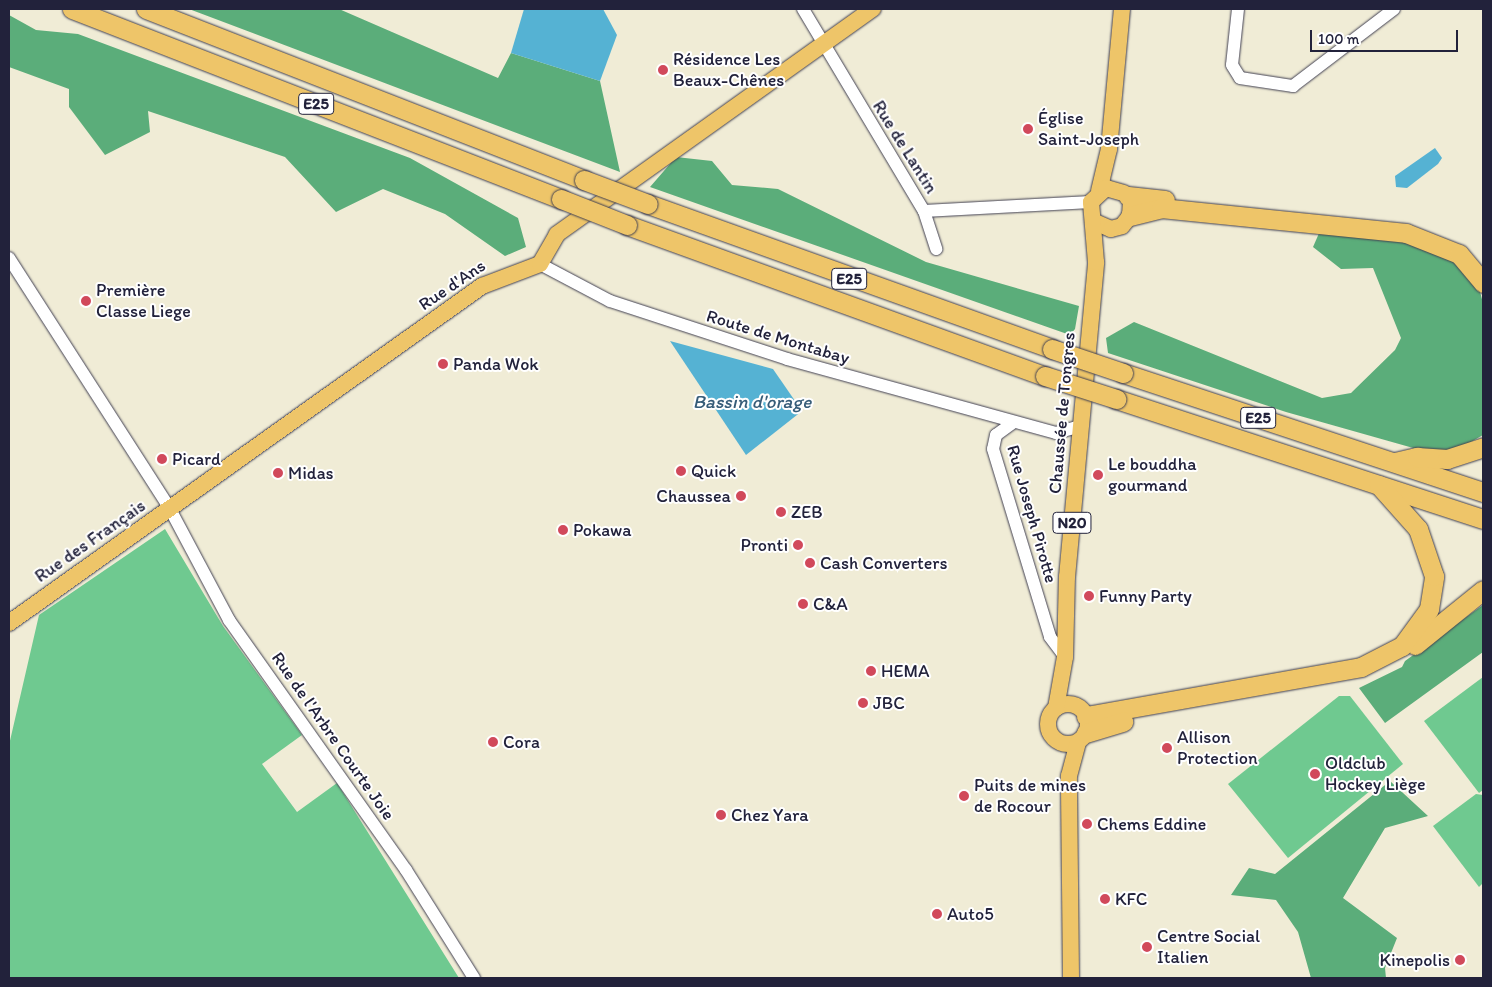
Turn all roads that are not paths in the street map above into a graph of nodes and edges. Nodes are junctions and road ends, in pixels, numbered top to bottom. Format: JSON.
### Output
{"nodes":[{"id":1,"x":72,"y":9,"type":"edge"},
{"id":2,"x":146,"y":9,"type":"edge"},
{"id":3,"x":803,"y":9,"type":"edge"},
{"id":4,"x":873,"y":9,"type":"edge"},
{"id":5,"x":1122,"y":9,"type":"edge"},
{"id":6,"x":1238,"y":9,"type":"edge"},
{"id":7,"x":1394,"y":9,"type":"edge"},
{"id":8,"x":822,"y":45,"type":"junction"},
{"id":9,"x":1109,"y":149,"type":"junction"},
{"id":10,"x":1126,"y":194,"type":"junction"},
{"id":11,"x":1095,"y":196,"type":"junction"},
{"id":12,"x":924,"y":211,"type":"junction"},
{"id":13,"x":1130,"y":216,"type":"junction"},
{"id":14,"x":1095,"y":222,"type":"junction"},
{"id":15,"x":1111,"y":229,"type":"junction"},
{"id":16,"x":936,"y":250,"type":"dead end"},
{"id":17,"x":9,"y":258,"type":"edge"},
{"id":18,"x":1096,"y":262,"type":"junction"},
{"id":19,"x":540,"y":264,"type":"junction"},
{"id":20,"x":1483,"y":264,"type":"edge"},
{"id":21,"x":1483,"y":283,"type":"edge"},
{"id":22,"x":1014,"y":422,"type":"junction"},
{"id":23,"x":1080,"y":426,"type":"junction"},
{"id":24,"x":1483,"y":447,"type":"edge"},
{"id":25,"x":1394,"y":462,"type":"junction"},
{"id":26,"x":1379,"y":485,"type":"junction"},
{"id":27,"x":1483,"y":492,"type":"edge"},
{"id":28,"x":170,"y":509,"type":"junction"},
{"id":29,"x":1483,"y":519,"type":"edge"},
{"id":30,"x":1483,"y":590,"type":"edge"},
{"id":31,"x":9,"y":623,"type":"edge"},
{"id":32,"x":1065,"y":657,"type":"junction"},
{"id":33,"x":1056,"y":708,"type":"junction"},
{"id":34,"x":1082,"y":725,"type":"junction"},
{"id":35,"x":1060,"y":743,"type":"junction"},
{"id":36,"x":1069,"y":776,"type":"junction"},
{"id":37,"x":474,"y":978,"type":"edge"},
{"id":38,"x":1072,"y":978,"type":"edge"}],
"edges":[{"from":1,"to":26,"type":"highway","number":"E25","bridge":true},
{"from":2,"to":25,"type":"highway","number":"E25","bridge":true},
{"from":3,"to":8,"type":"street","name":"Rue de Lantin"},
{"from":4,"to":8,"type":"main road"},
{"from":5,"to":9,"type":"main road","name":"Chaussée de Tongres","number":"N20"},
{"from":6,"to":7,"type":"street"},
{"from":8,"to":12,"type":"street","name":"Rue de Lantin"},
{"from":8,"to":19,"type":"main road"},
{"from":9,"to":10,"type":"main road","name":"Chaussée de Tongres","number":"N20"},
{"from":9,"to":11,"type":"main road","name":"Chaussée de Tongres","number":"N20"},
{"from":10,"to":11,"type":"main road"},
{"from":10,"to":13,"type":"main road","name":"Chaussée de Tongres","number":"N20"},
{"from":10,"to":20,"type":"highway"},
{"from":11,"to":12,"type":"street","name":"Rue de Lantin"},
{"from":11,"to":14,"type":"main road","name":"Chaussée de Tongres","number":"N20"},
{"from":12,"to":16,"type":"street"},
{"from":13,"to":15,"type":"main road"},
{"from":13,"to":21,"type":"highway"},
{"from":14,"to":15,"type":"main road"},
{"from":14,"to":18,"type":"main road","name":"Chaussée de Tongres","number":"N20"},
{"from":15,"to":18,"type":"main road","name":"Chaussée de Tongres","number":"N20"},
{"from":17,"to":28,"type":"street","name":"Rue de l'Arbre Courte Joie"},
{"from":18,"to":23,"type":"main road","name":"Chaussée de Tongres","number":"N20"},
{"from":19,"to":22,"type":"street","name":"Route de Montabay"},
{"from":19,"to":28,"type":"main road","name":"Rue d'Ans"},
{"from":22,"to":23,"type":"street","name":"Rue Joseph Pirotte"},
{"from":22,"to":32,"type":"street","name":"Rue Joseph Pirotte"},
{"from":23,"to":32,"type":"main road","name":"Chaussée de Tongres","number":"N20"},
{"from":24,"to":25,"type":"highway"},
{"from":25,"to":27,"type":"highway","number":"E25"},
{"from":26,"to":29,"type":"highway","number":"E25"},
{"from":26,"to":34,"type":"highway"},
{"from":28,"to":31,"type":"main road","name":"Rue des Français"},
{"from":28,"to":37,"type":"street","name":"Rue de l'Arbre Courte Joie"},
{"from":30,"to":34,"type":"highway"},
{"from":32,"to":33,"type":"main road","name":"Chaussée de Tongres","number":"N20"},
{"from":32,"to":34,"type":"main road","name":"Chaussée de Tongres","number":"N20"},
{"from":33,"to":34,"type":"main road"},
{"from":33,"to":35,"type":"main road","number":"N20"},
{"from":34,"to":35,"type":"main road"},
{"from":34,"to":36,"type":"main road","name":"Chaussée de Tongres"},
{"from":35,"to":36,"type":"main road","name":"Chaussée de Tongres"},
{"from":36,"to":38,"type":"main road","name":"Chaussée de Tongres"}]}
